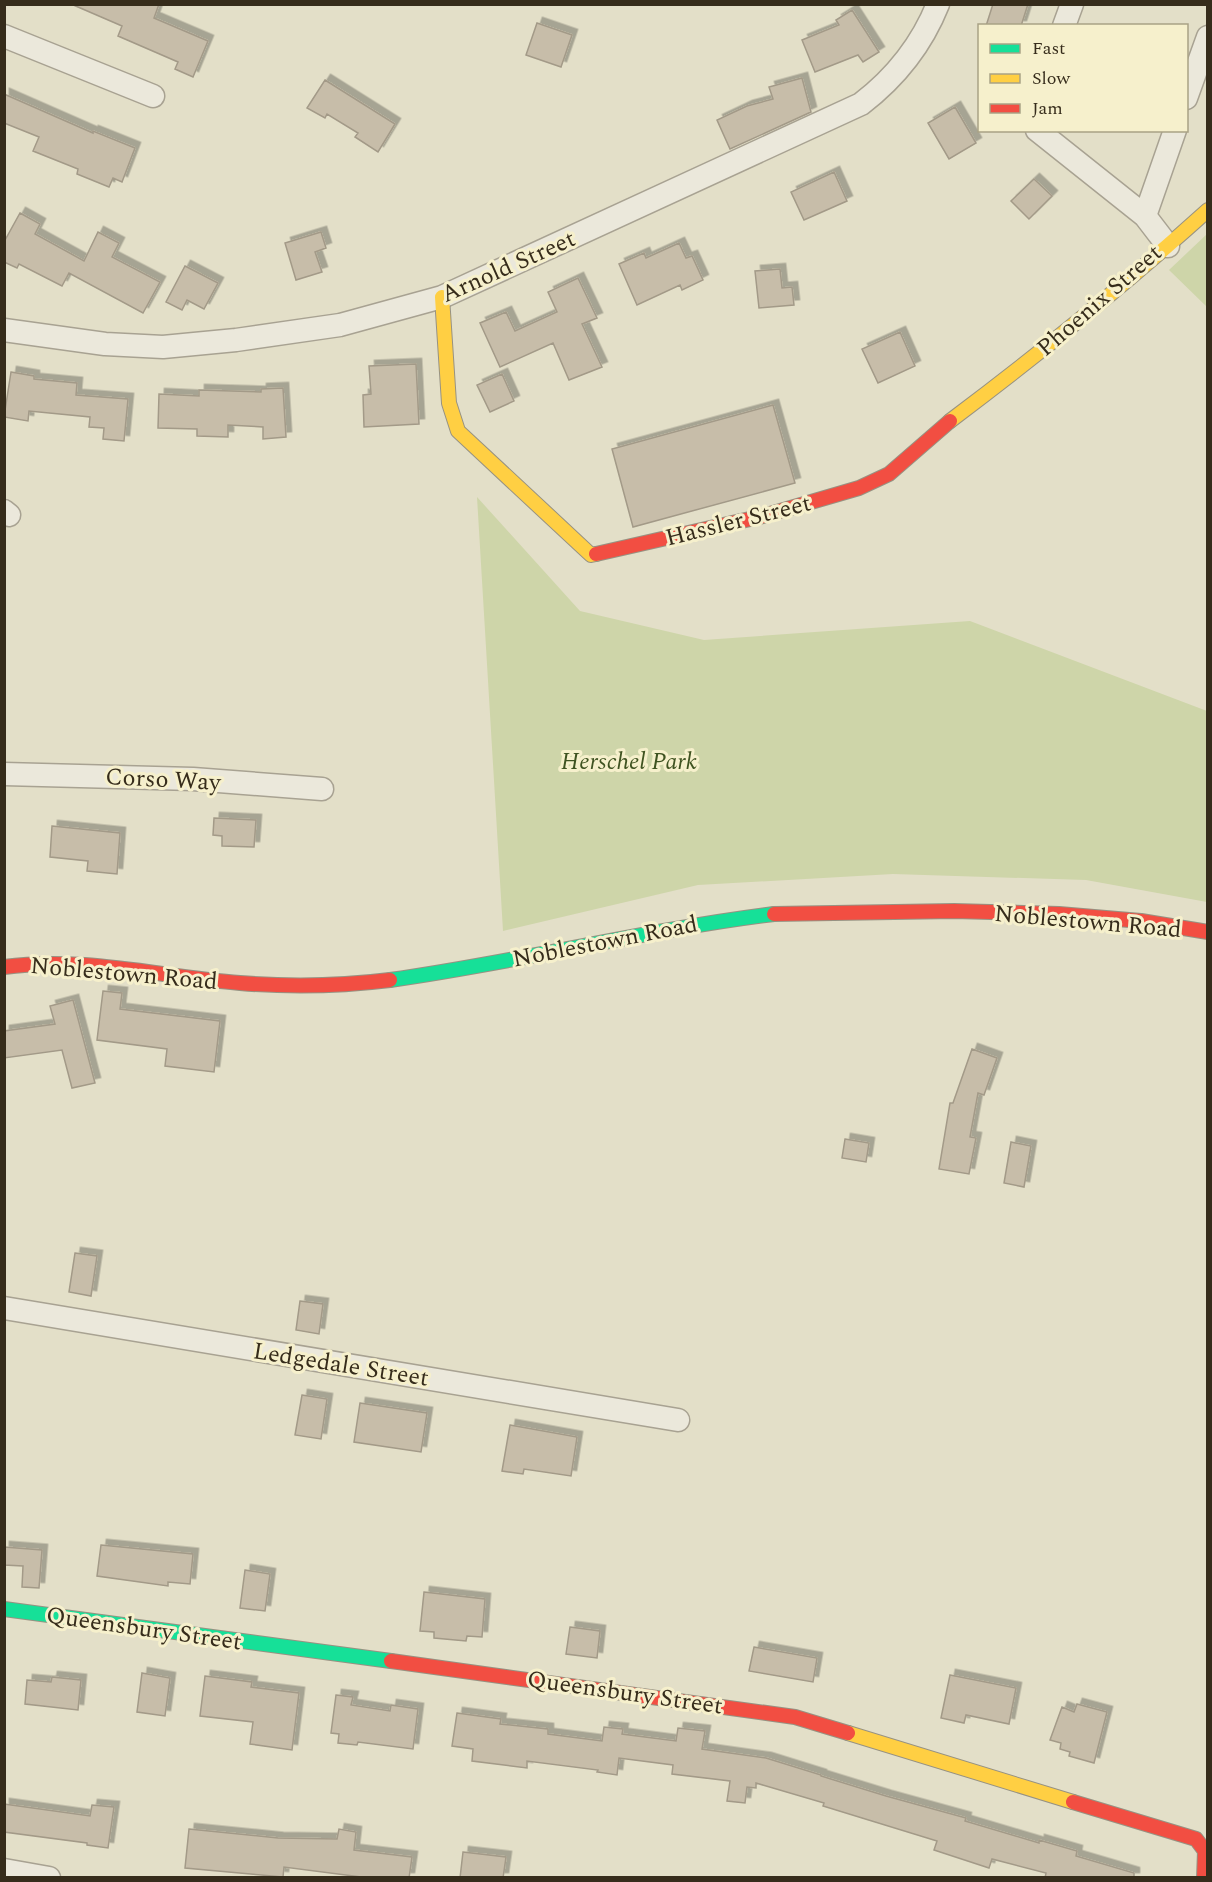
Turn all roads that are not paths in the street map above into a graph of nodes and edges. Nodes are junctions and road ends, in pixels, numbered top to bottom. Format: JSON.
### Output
{"nodes":[{"id":1,"x":938,"y":4,"type":"edge"},
{"id":2,"x":1072,"y":4,"type":"edge"},
{"id":3,"x":1065,"y":24,"type":"edge"},
{"id":4,"x":4,"y":36,"type":"edge"},
{"id":5,"x":1208,"y":37,"type":"edge"},
{"id":6,"x":1188,"y":92,"type":"edge"},
{"id":7,"x":153,"y":96,"type":"dead end"},
{"id":8,"x":1040,"y":132,"type":"edge"},
{"id":9,"x":1174,"y":132,"type":"edge"},
{"id":10,"x":1208,"y":210,"type":"edge"},
{"id":11,"x":1145,"y":216,"type":"junction"},
{"id":12,"x":1168,"y":246,"type":"junction"},
{"id":13,"x":442,"y":297,"type":"junction"},
{"id":14,"x":4,"y":330,"type":"edge"},
{"id":15,"x":1011,"y":375,"type":"joint"},
{"id":16,"x":4,"y":774,"type":"edge"},
{"id":17,"x":322,"y":789,"type":"dead end"},
{"id":18,"x":1208,"y":932,"type":"edge"},
{"id":19,"x":4,"y":967,"type":"edge"},
{"id":20,"x":4,"y":1308,"type":"edge"},
{"id":21,"x":678,"y":1420,"type":"dead end"},
{"id":22,"x":4,"y":1610,"type":"edge"},
{"id":23,"x":4,"y":1870,"type":"edge"},
{"id":24,"x":1205,"y":1875,"type":"edge"},
{"id":25,"x":49,"y":1878,"type":"edge"}],
"edges":[{"from":1,"to":13,"type":"street","name":"Arnold Street"},
{"from":2,"to":3,"type":"street"},
{"from":4,"to":7,"type":"street"},
{"from":5,"to":6,"type":"street"},
{"from":8,"to":11,"type":"street","name":"Phoenix Street"},
{"from":9,"to":11,"type":"street"},
{"from":10,"to":12,"type":"street"},
{"from":11,"to":12,"type":"street","name":"Phoenix Street"},
{"from":12,"to":15,"type":"street","name":"Phoenix Street"},
{"from":13,"to":14,"type":"street","name":"Arnold Street"},
{"from":13,"to":15,"type":"street","name":"Hassler Street"},
{"from":16,"to":17,"type":"street","name":"Corso Way"},
{"from":18,"to":19,"type":"street","name":"Noblestown Road"},
{"from":20,"to":21,"type":"street","name":"Ledgedale Street"},
{"from":22,"to":24,"type":"street","name":"Queensbury Street"},
{"from":23,"to":25,"type":"street"}]}
